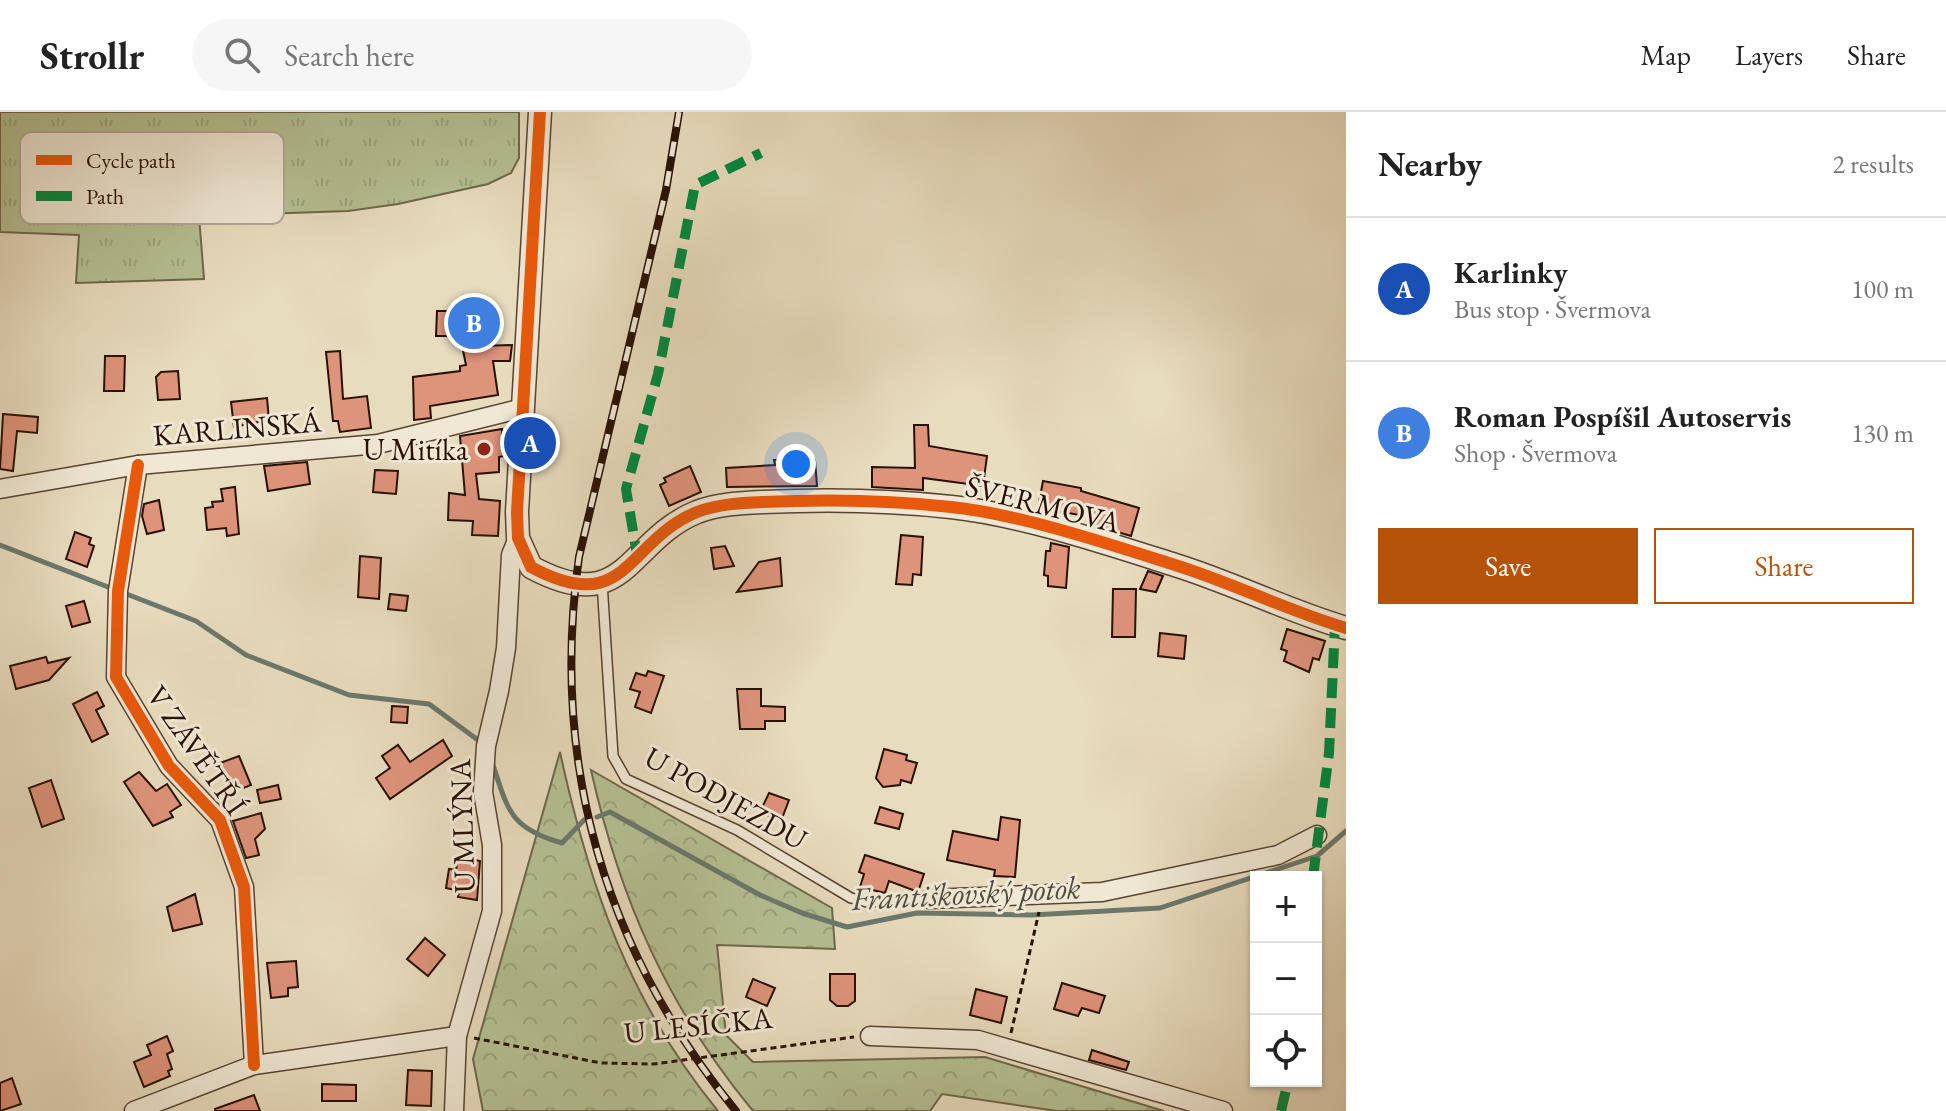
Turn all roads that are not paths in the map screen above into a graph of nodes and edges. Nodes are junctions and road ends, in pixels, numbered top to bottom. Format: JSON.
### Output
{"nodes":[{"id":1,"x":540,"y":112,"type":"edge"},
{"id":2,"x":523,"y":408,"type":"junction"},
{"id":3,"x":138,"y":465,"type":"junction"},
{"id":4,"x":0,"y":489,"type":"edge"},
{"id":5,"x":518,"y":538,"type":"junction"},
{"id":6,"x":602,"y":582,"type":"junction"},
{"id":7,"x":1346,"y":628,"type":"edge"},
{"id":8,"x":1317,"y":835,"type":"dead end"},
{"id":9,"x":929,"y":899,"type":"joint"},
{"id":10,"x":457,"y":1036,"type":"junction"},
{"id":11,"x":870,"y":1036,"type":"road end"},
{"id":12,"x":254,"y":1065,"type":"junction"},
{"id":13,"x":134,"y":1111,"type":"edge"},
{"id":14,"x":454,"y":1111,"type":"edge"},
{"id":15,"x":1223,"y":1111,"type":"edge"}],
"edges":[{"from":1,"to":2,"type":"street"},
{"from":2,"to":3,"type":"street","name":"KARLINSKÁ"},
{"from":2,"to":5,"type":"street"},
{"from":3,"to":4,"type":"street","name":"KARLINSKÁ"},
{"from":3,"to":12,"type":"street","name":"V ZÁVĚTŘÍ"},
{"from":5,"to":6,"type":"street"},
{"from":5,"to":10,"type":"street","name":"U MLÝNA"},
{"from":6,"to":7,"type":"street","name":"ŠVERMOVA"},
{"from":6,"to":9,"type":"lane","name":"U PODJEZDU"},
{"from":8,"to":9,"type":"street","name":"U PODJEZDU"},
{"from":10,"to":12,"type":"street"},
{"from":10,"to":14,"type":"street","name":"U MLÝNA"},
{"from":11,"to":15,"type":"street"},
{"from":12,"to":13,"type":"street"}]}
